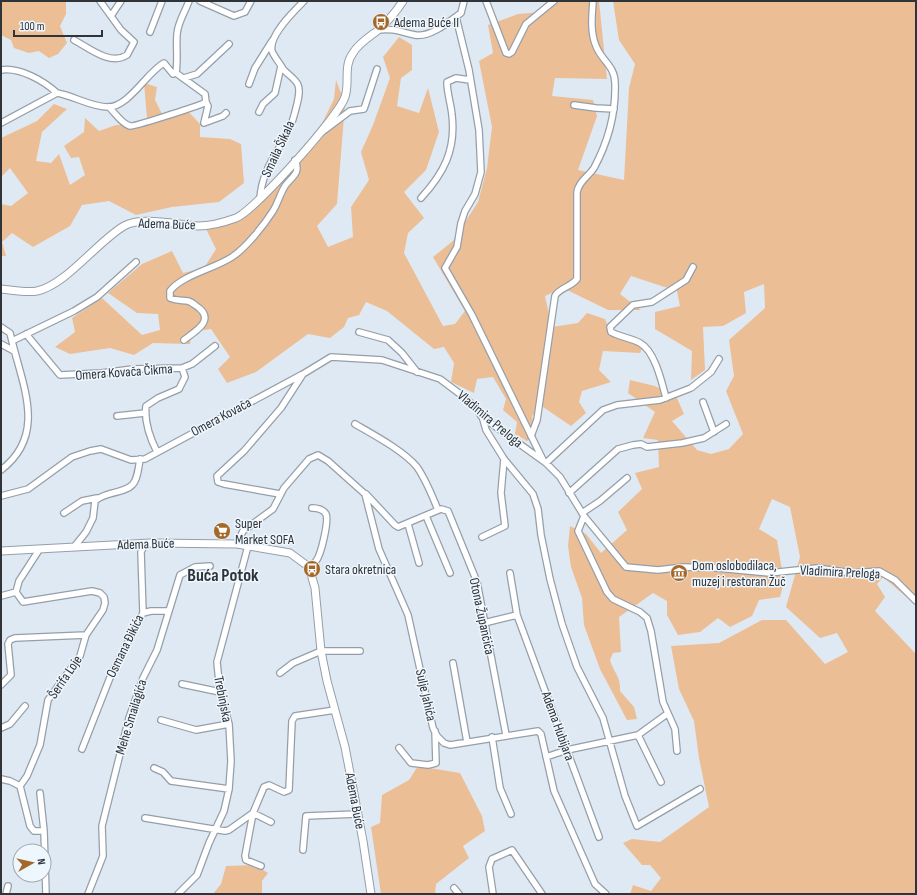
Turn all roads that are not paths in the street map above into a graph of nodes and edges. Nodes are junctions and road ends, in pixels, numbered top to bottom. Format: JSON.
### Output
{"nodes":[{"id":1,"x":100,"y":1,"type":"edge"},
{"id":2,"x":121,"y":1,"type":"edge"},
{"id":3,"x":162,"y":1,"type":"edge"},
{"id":4,"x":189,"y":1,"type":"edge"},
{"id":5,"x":200,"y":1,"type":"edge"},
{"id":6,"x":251,"y":1,"type":"edge"},
{"id":7,"x":304,"y":1,"type":"edge"},
{"id":8,"x":403,"y":1,"type":"edge"},
{"id":9,"x":464,"y":1,"type":"edge"},
{"id":10,"x":486,"y":1,"type":"edge"},
{"id":11,"x":554,"y":1,"type":"edge"},
{"id":12,"x":593,"y":1,"type":"edge"},
{"id":13,"x":111,"y":16,"type":"junction"},
{"id":14,"x":456,"y":17,"type":"junction"},
{"id":15,"x":378,"y":30,"type":"junction"},
{"id":16,"x":150,"y":32,"type":"dead end"},
{"id":17,"x":273,"y":39,"type":"junction"},
{"id":18,"x":74,"y":40,"type":"dead end"},
{"id":19,"x":229,"y":44,"type":"dead end"},
{"id":20,"x":281,"y":66,"type":"junction"},
{"id":21,"x":377,"y":69,"type":"dead end"},
{"id":22,"x":1,"y":70,"type":"edge"},
{"id":23,"x":176,"y":72,"type":"junction"},
{"id":24,"x":184,"y":78,"type":"junction"},
{"id":25,"x":470,"y":80,"type":"junction"},
{"id":26,"x":249,"y":84,"type":"dead end"},
{"id":27,"x":57,"y":93,"type":"junction"},
{"id":28,"x":206,"y":102,"type":"junction"},
{"id":29,"x":574,"y":105,"type":"dead end"},
{"id":30,"x":109,"y":107,"type":"junction"},
{"id":31,"x":614,"y":109,"type":"junction"},
{"id":32,"x":260,"y":112,"type":"dead end"},
{"id":33,"x":226,"y":113,"type":"dead end"},
{"id":34,"x":1,"y":123,"type":"edge"},
{"id":35,"x":320,"y":133,"type":"junction"},
{"id":36,"x":295,"y":160,"type":"junction"},
{"id":37,"x":421,"y":198,"type":"dead end"},
{"id":38,"x":260,"y":199,"type":"junction"},
{"id":39,"x":136,"y":262,"type":"dead end"},
{"id":40,"x":693,"y":266,"type":"dead end"},
{"id":41,"x":1,"y":289,"type":"edge"},
{"id":42,"x":1,"y":327,"type":"edge"},
{"id":43,"x":358,"y":332,"type":"dead end"},
{"id":44,"x":26,"y":334,"type":"junction"},
{"id":45,"x":184,"y":340,"type":"dead end"},
{"id":46,"x":12,"y":341,"type":"junction"},
{"id":47,"x":1,"y":344,"type":"edge"},
{"id":48,"x":215,"y":346,"type":"dead end"},
{"id":49,"x":14,"y":351,"type":"junction"},
{"id":50,"x":719,"y":359,"type":"dead end"},
{"id":51,"x":182,"y":368,"type":"junction"},
{"id":52,"x":417,"y":372,"type":"junction"},
{"id":53,"x":303,"y":374,"type":"junction"},
{"id":54,"x":666,"y":398,"type":"junction"},
{"id":55,"x":704,"y":402,"type":"dead end"},
{"id":56,"x":145,"y":413,"type":"junction"},
{"id":57,"x":117,"y":416,"type":"dead end"},
{"id":58,"x":482,"y":416,"type":"junction"},
{"id":59,"x":355,"y":424,"type":"dead end"},
{"id":60,"x":726,"y":424,"type":"dead end"},
{"id":61,"x":714,"y":432,"type":"junction"},
{"id":62,"x":531,"y":436,"type":"junction"},
{"id":63,"x":157,"y":452,"type":"junction"},
{"id":64,"x":140,"y":459,"type":"junction"},
{"id":65,"x":504,"y":459,"type":"junction"},
{"id":66,"x":545,"y":462,"type":"junction"},
{"id":67,"x":1,"y":470,"type":"edge"},
{"id":68,"x":627,"y":478,"type":"dead end"},
{"id":69,"x":569,"y":493,"type":"junction"},
{"id":70,"x":280,"y":494,"type":"junction"},
{"id":71,"x":365,"y":494,"type":"junction"},
{"id":72,"x":1,"y":496,"type":"edge"},
{"id":73,"x":97,"y":498,"type":"junction"},
{"id":74,"x":312,"y":508,"type":"dead end"},
{"id":75,"x":438,"y":510,"type":"junction"},
{"id":76,"x":64,"y":513,"type":"dead end"},
{"id":77,"x":583,"y":514,"type":"junction"},
{"id":78,"x":426,"y":516,"type":"junction"},
{"id":79,"x":408,"y":524,"type":"junction"},
{"id":80,"x":482,"y":537,"type":"dead end"},
{"id":81,"x":150,"y":543,"type":"junction"},
{"id":82,"x":236,"y":544,"type":"junction"},
{"id":83,"x":248,"y":546,"type":"junction"},
{"id":84,"x":74,"y":547,"type":"junction"},
{"id":85,"x":39,"y":550,"type":"junction"},
{"id":86,"x":1,"y":551,"type":"edge"},
{"id":87,"x":419,"y":563,"type":"dead end"},
{"id":88,"x":210,"y":566,"type":"dead end"},
{"id":89,"x":309,"y":567,"type":"junction"},
{"id":90,"x":450,"y":573,"type":"dead end"},
{"id":91,"x":510,"y":573,"type":"dead end"},
{"id":92,"x":16,"y":592,"type":"junction"},
{"id":93,"x":1,"y":596,"type":"edge"},
{"id":94,"x":916,"y":601,"type":"edge"},
{"id":95,"x":168,"y":611,"type":"junction"},
{"id":96,"x":143,"y":613,"type":"junction"},
{"id":97,"x":517,"y":615,"type":"junction"},
{"id":98,"x":484,"y":623,"type":"junction"},
{"id":99,"x":86,"y":635,"type":"junction"},
{"id":100,"x":321,"y":651,"type":"junction"},
{"id":101,"x":360,"y":651,"type":"dead end"},
{"id":102,"x":453,"y":662,"type":"dead end"},
{"id":103,"x":280,"y":673,"type":"dead end"},
{"id":104,"x":1,"y":684,"type":"edge"},
{"id":105,"x":182,"y":684,"type":"dead end"},
{"id":106,"x":220,"y":692,"type":"junction"},
{"id":107,"x":25,"y":706,"type":"dead end"},
{"id":108,"x":335,"y":710,"type":"junction"},
{"id":109,"x":667,"y":714,"type":"junction"},
{"id":110,"x":161,"y":720,"type":"dead end"},
{"id":111,"x":228,"y":724,"type":"junction"},
{"id":112,"x":1,"y":728,"type":"edge"},
{"id":113,"x":435,"y":731,"type":"junction"},
{"id":114,"x":506,"y":735,"type":"junction"},
{"id":115,"x":638,"y":735,"type":"junction"},
{"id":116,"x":492,"y":737,"type":"junction"},
{"id":117,"x":467,"y":742,"type":"junction"},
{"id":118,"x":610,"y":742,"type":"junction"},
{"id":119,"x":399,"y":748,"type":"dead end"},
{"id":120,"x":82,"y":749,"type":"dead end"},
{"id":121,"x":567,"y":750,"type":"junction"},
{"id":122,"x":677,"y":751,"type":"dead end"},
{"id":123,"x":546,"y":757,"type":"junction"},
{"id":124,"x":154,"y":768,"type":"dead end"},
{"id":125,"x":1,"y":780,"type":"edge"},
{"id":126,"x":661,"y":782,"type":"dead end"},
{"id":127,"x":20,"y":786,"type":"junction"},
{"id":128,"x":229,"y":789,"type":"junction"},
{"id":129,"x":700,"y":789,"type":"dead end"},
{"id":130,"x":40,"y":793,"type":"dead end"},
{"id":131,"x":253,"y":813,"type":"junction"},
{"id":132,"x":358,"y":814,"type":"junction"},
{"id":133,"x":511,"y":814,"type":"dead end"},
{"id":134,"x":145,"y":818,"type":"dead end"},
{"id":135,"x":271,"y":822,"type":"dead end"},
{"id":136,"x":216,"y":829,"type":"junction"},
{"id":137,"x":44,"y":831,"type":"junction"},
{"id":138,"x":598,"y":837,"type":"dead end"},
{"id":139,"x":303,"y":850,"type":"dead end"},
{"id":140,"x":261,"y":866,"type":"dead end"},
{"id":141,"x":8,"y":886,"type":"dead end"},
{"id":142,"x":454,"y":888,"type":"dead end"},
{"id":143,"x":6,"y":894,"type":"edge"},
{"id":144,"x":46,"y":894,"type":"edge"},
{"id":145,"x":88,"y":894,"type":"edge"},
{"id":146,"x":178,"y":894,"type":"edge"},
{"id":147,"x":371,"y":894,"type":"edge"},
{"id":148,"x":459,"y":894,"type":"edge"},
{"id":149,"x":493,"y":894,"type":"edge"},
{"id":150,"x":542,"y":894,"type":"edge"},
{"id":151,"x":606,"y":894,"type":"edge"}],
"edges":[{"from":1,"to":13,"type":"street"},
{"from":2,"to":13,"type":"street"},
{"from":3,"to":16,"type":"street"},
{"from":4,"to":23,"type":"street"},
{"from":5,"to":6,"type":"street"},
{"from":7,"to":17,"type":"street"},
{"from":8,"to":15,"type":"street","name":"Adema Buće"},
{"from":9,"to":14,"type":"street"},
{"from":10,"to":11,"type":"street"},
{"from":12,"to":31,"type":"street"},
{"from":13,"to":18,"type":"street"},
{"from":14,"to":15,"type":"street"},
{"from":14,"to":25,"type":"street"},
{"from":15,"to":35,"type":"street","name":"Adema Buće"},
{"from":17,"to":20,"type":"street","name":"Smaila Šikala"},
{"from":17,"to":26,"type":"street"},
{"from":19,"to":24,"type":"street"},
{"from":20,"to":32,"type":"street"},
{"from":20,"to":38,"type":"street","name":"Smaila Šikala"},
{"from":21,"to":35,"type":"street","name":"Adema Buće"},
{"from":22,"to":27,"type":"street"},
{"from":23,"to":24,"type":"street"},
{"from":23,"to":30,"type":"street"},
{"from":24,"to":28,"type":"street"},
{"from":25,"to":37,"type":"street"},
{"from":25,"to":62,"type":"street"},
{"from":27,"to":30,"type":"street"},
{"from":27,"to":34,"type":"street"},
{"from":28,"to":30,"type":"street"},
{"from":28,"to":33,"type":"street"},
{"from":29,"to":31,"type":"street"},
{"from":31,"to":62,"type":"street"},
{"from":35,"to":36,"type":"street","name":"Adema Buće"},
{"from":36,"to":38,"type":"street","name":"Adema Buće"},
{"from":36,"to":45,"type":"street"},
{"from":38,"to":41,"type":"street","name":"Adema Buće"},
{"from":39,"to":44,"type":"street"},
{"from":40,"to":54,"type":"street"},
{"from":42,"to":46,"type":"street"},
{"from":43,"to":52,"type":"street"},
{"from":44,"to":46,"type":"street"},
{"from":44,"to":51,"type":"street","name":"Omera Kovača Čikma"},
{"from":46,"to":49,"type":"street"},
{"from":47,"to":49,"type":"street"},
{"from":48,"to":51,"type":"street"},
{"from":49,"to":67,"type":"street"},
{"from":50,"to":54,"type":"street"},
{"from":51,"to":56,"type":"street","name":"Omera Kovača Čikma"},
{"from":52,"to":53,"type":"street","name":"Vladimira Preloga"},
{"from":52,"to":58,"type":"street","name":"Vladimira Preloga"},
{"from":53,"to":63,"type":"street","name":"Omera Kovača"},
{"from":53,"to":70,"type":"street","name":"Vladimira Preloga"},
{"from":54,"to":66,"type":"street"},
{"from":55,"to":61,"type":"street"},
{"from":56,"to":57,"type":"street"},
{"from":56,"to":63,"type":"street"},
{"from":58,"to":65,"type":"street"},
{"from":58,"to":66,"type":"street","name":"Vladimira Preloga"},
{"from":59,"to":75,"type":"street"},
{"from":60,"to":61,"type":"street"},
{"from":61,"to":69,"type":"street"},
{"from":62,"to":66,"type":"street"},
{"from":63,"to":64,"type":"street","name":"Omera Kovača"},
{"from":64,"to":72,"type":"street"},
{"from":64,"to":73,"type":"street"},
{"from":65,"to":80,"type":"street"},
{"from":65,"to":118,"type":"street"},
{"from":66,"to":69,"type":"street","name":"Vladimira Preloga"},
{"from":68,"to":77,"type":"street"},
{"from":69,"to":77,"type":"street","name":"Vladimira Preloga"},
{"from":70,"to":71,"type":"street"},
{"from":70,"to":82,"type":"street"},
{"from":71,"to":79,"type":"street"},
{"from":71,"to":113,"type":"street","name":"Sulje Jahića"},
{"from":73,"to":76,"type":"street"},
{"from":73,"to":84,"type":"street"},
{"from":74,"to":89,"type":"street"},
{"from":75,"to":78,"type":"street"},
{"from":75,"to":98,"type":"street","name":"Otona Župančića"},
{"from":77,"to":94,"type":"street","name":"Vladimira Preloga"},
{"from":77,"to":109,"type":"street"},
{"from":78,"to":79,"type":"street"},
{"from":78,"to":90,"type":"street","name":"Otona Župančića"},
{"from":79,"to":87,"type":"street"},
{"from":81,"to":82,"type":"street","name":"Adema Buće"},
{"from":81,"to":84,"type":"street","name":"Adema Buće"},
{"from":81,"to":96,"type":"street","name":"Osmana Đikića"},
{"from":82,"to":83,"type":"street","name":"Adema Buće"},
{"from":83,"to":89,"type":"street","name":"Adema Buće"},
{"from":83,"to":106,"type":"street","name":"Trebinjska"},
{"from":84,"to":85,"type":"street","name":"Adema Buće"},
{"from":85,"to":86,"type":"street","name":"Adema Buće"},
{"from":85,"to":92,"type":"street"},
{"from":88,"to":95,"type":"street","name":"Mehe Smailagića"},
{"from":89,"to":100,"type":"street","name":"Adema Buće"},
{"from":91,"to":97,"type":"street","name":"Adema Hubijara"},
{"from":92,"to":93,"type":"street"},
{"from":92,"to":99,"type":"street","name":"Šerifa Loje"},
{"from":95,"to":96,"type":"street"},
{"from":95,"to":145,"type":"street","name":"Mehe Smailagića"},
{"from":96,"to":120,"type":"street","name":"Osmana Đikića"},
{"from":97,"to":98,"type":"street"},
{"from":97,"to":121,"type":"street","name":"Adema Hubijara"},
{"from":98,"to":114,"type":"street","name":"Otona Župančića"},
{"from":99,"to":104,"type":"street"},
{"from":99,"to":127,"type":"street","name":"Šerifa Loje"},
{"from":100,"to":101,"type":"street"},
{"from":100,"to":103,"type":"street"},
{"from":100,"to":108,"type":"street","name":"Adema Buće"},
{"from":102,"to":117,"type":"street"},
{"from":105,"to":106,"type":"street"},
{"from":106,"to":111,"type":"street","name":"Trebinjska"},
{"from":107,"to":112,"type":"street"},
{"from":108,"to":131,"type":"street"},
{"from":108,"to":132,"type":"street","name":"Adema Buće"},
{"from":109,"to":115,"type":"street"},
{"from":109,"to":122,"type":"street"},
{"from":110,"to":111,"type":"street"},
{"from":111,"to":128,"type":"street","name":"Trebinjska"},
{"from":113,"to":117,"type":"street","name":"Sulje Jahića"},
{"from":113,"to":119,"type":"street"},
{"from":114,"to":116,"type":"street","name":"Sulje Jahića"},
{"from":114,"to":123,"type":"street","name":"Sulje Jahića"},
{"from":115,"to":118,"type":"street"},
{"from":115,"to":126,"type":"street"},
{"from":116,"to":117,"type":"street","name":"Sulje Jahića"},
{"from":116,"to":133,"type":"street"},
{"from":118,"to":121,"type":"street"},
{"from":118,"to":129,"type":"street"},
{"from":121,"to":123,"type":"street"},
{"from":121,"to":138,"type":"street","name":"Adema Hubijara"},
{"from":123,"to":151,"type":"street","name":"Sulje Jahića"},
{"from":124,"to":128,"type":"street"},
{"from":125,"to":127,"type":"street"},
{"from":127,"to":137,"type":"street"},
{"from":128,"to":136,"type":"street","name":"Trebinjska"},
{"from":130,"to":137,"type":"street"},
{"from":131,"to":135,"type":"street"},
{"from":131,"to":136,"type":"street"},
{"from":131,"to":140,"type":"street"},
{"from":132,"to":139,"type":"street"},
{"from":132,"to":147,"type":"street","name":"Adema Buće"},
{"from":134,"to":136,"type":"street"},
{"from":136,"to":146,"type":"street","name":"Trebinjska"},
{"from":137,"to":144,"type":"street"},
{"from":141,"to":143,"type":"street"},
{"from":142,"to":148,"type":"street"},
{"from":149,"to":150,"type":"street"}]}
